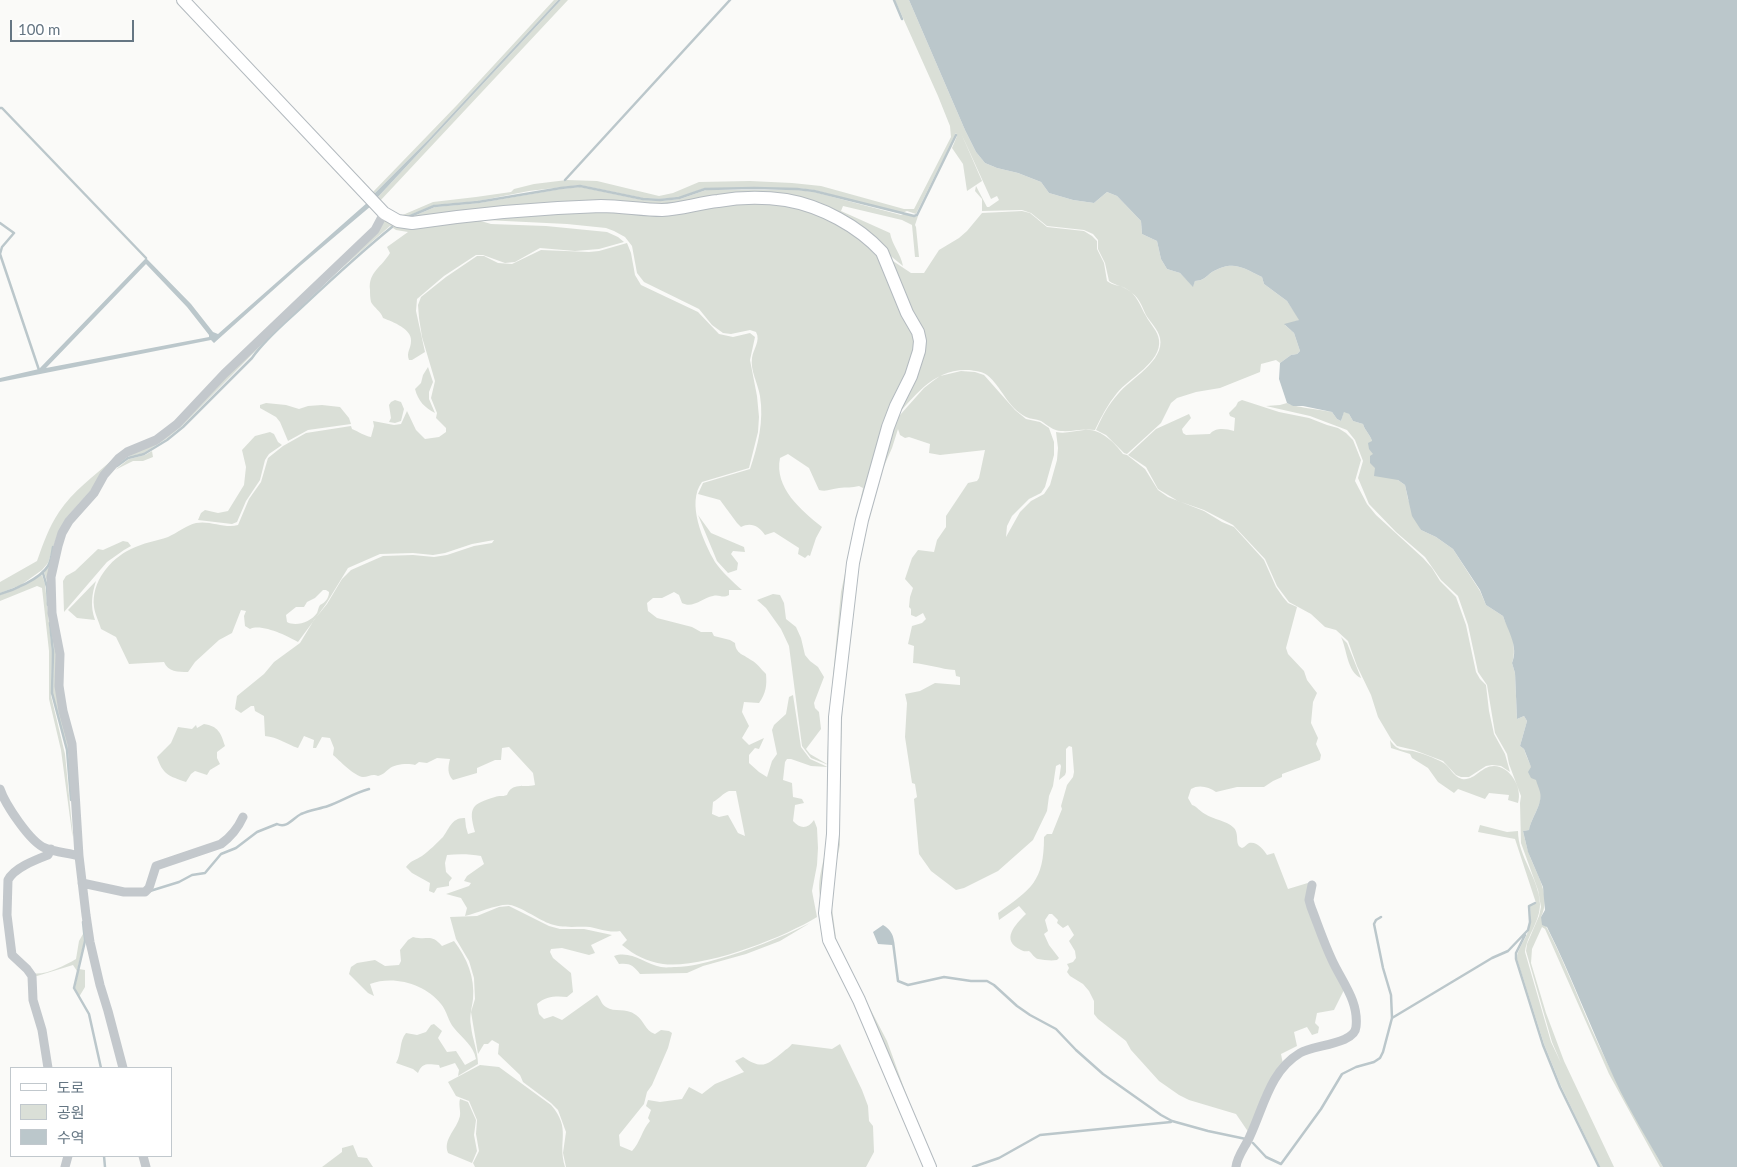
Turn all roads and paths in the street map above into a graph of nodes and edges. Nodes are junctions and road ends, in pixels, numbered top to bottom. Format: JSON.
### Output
{"nodes":[{"id":1,"x":183,"y":0,"type":"edge"},
{"id":2,"x":384,"y":212,"type":"junction"},
{"id":3,"x":0,"y":789,"type":"edge"},
{"id":4,"x":244,"y":816,"type":"dead end"},
{"id":5,"x":51,"y":849,"type":"junction"},
{"id":6,"x":79,"y":856,"type":"junction"},
{"id":7,"x":82,"y":883,"type":"junction"},
{"id":8,"x":1312,"y":885,"type":"dead end"},
{"id":9,"x":48,"y":1067,"type":"edge"},
{"id":10,"x":123,"y":1067,"type":"edge"},
{"id":11,"x":930,"y":1167,"type":"edge"},
{"id":12,"x":1236,"y":1167,"type":"edge"}],
"edges":[{"from":1,"to":2,"type":"street"},
{"from":2,"to":6,"type":"street"},
{"from":2,"to":11,"type":"street"},
{"from":3,"to":5,"type":"street"},
{"from":4,"to":7,"type":"street"},
{"from":5,"to":6,"type":"street"},
{"from":5,"to":9,"type":"street"},
{"from":6,"to":7,"type":"street"},
{"from":7,"to":10,"type":"street"},
{"from":8,"to":12,"type":"street"}]}
